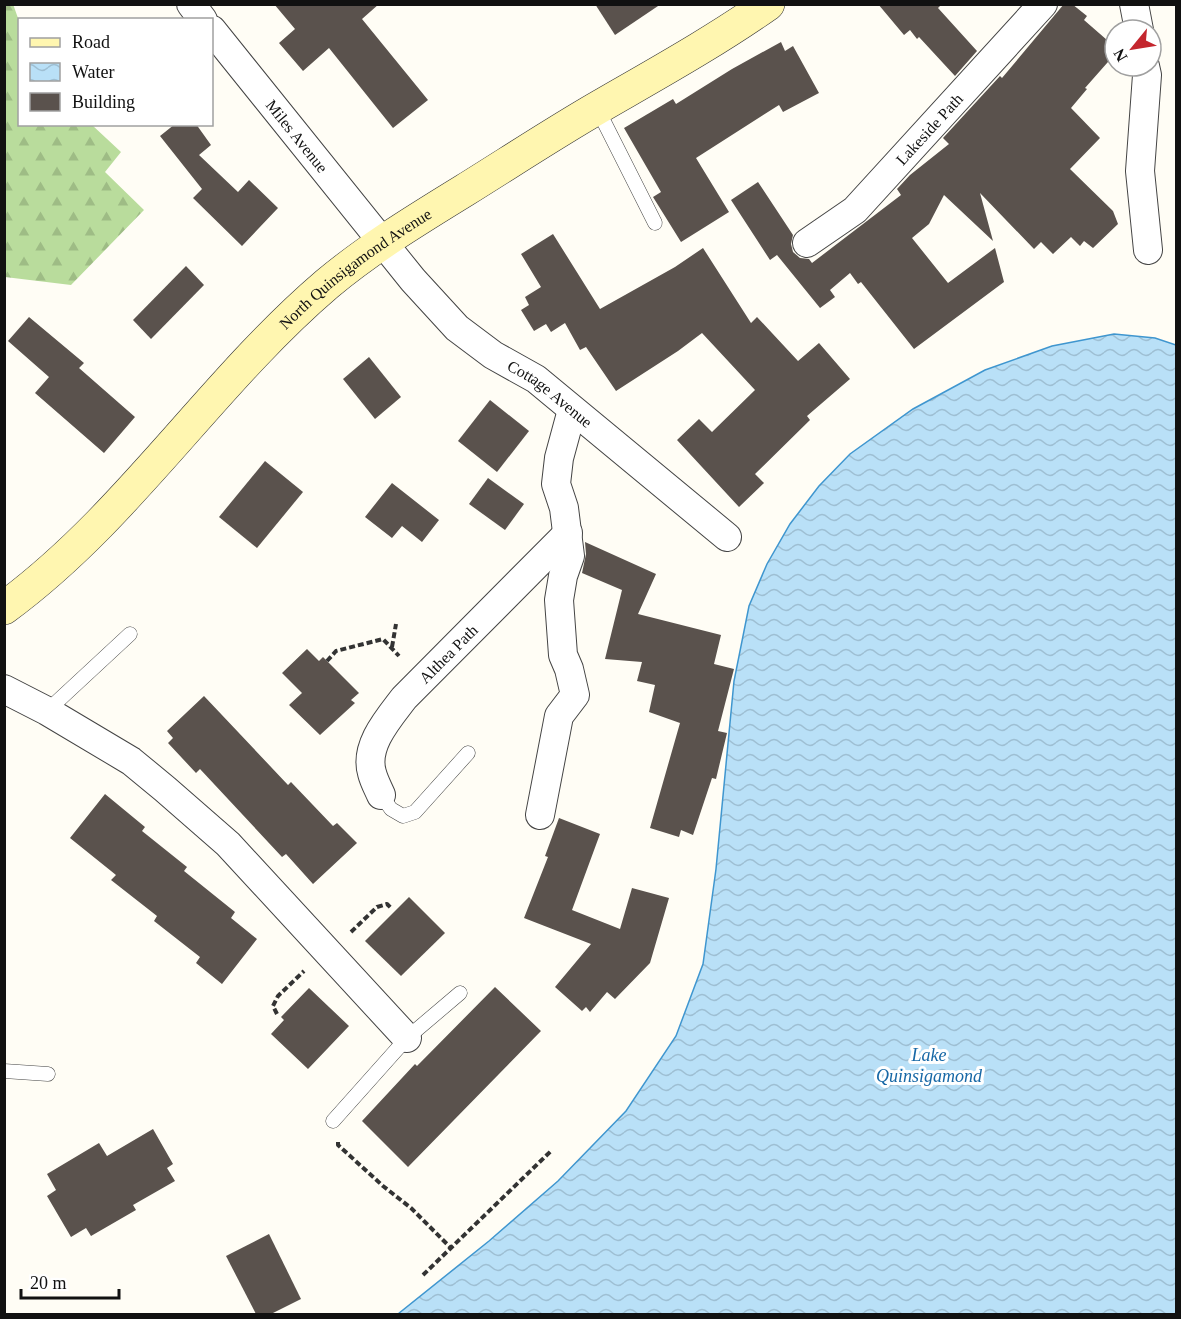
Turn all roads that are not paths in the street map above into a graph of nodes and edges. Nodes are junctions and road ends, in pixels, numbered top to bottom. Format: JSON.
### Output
{"nodes":[{"id":1,"x":191,"y":4,"type":"edge"},
{"id":2,"x":1042,"y":4,"type":"edge"},
{"id":3,"x":752,"y":9,"type":"edge"},
{"id":4,"x":202,"y":18,"type":"edge"},
{"id":5,"x":213,"y":31,"type":"edge"},
{"id":6,"x":1147,"y":78,"type":"edge"},
{"id":7,"x":597,"y":108,"type":"junction"},
{"id":8,"x":655,"y":223,"type":"dead end"},
{"id":9,"x":382,"y":242,"type":"junction"},
{"id":10,"x":807,"y":243,"type":"dead end"},
{"id":11,"x":1148,"y":250,"type":"dead end"},
{"id":12,"x":572,"y":410,"type":"junction"},
{"id":13,"x":568,"y":533,"type":"junction"},
{"id":14,"x":727,"y":537,"type":"dead end"},
{"id":15,"x":4,"y":608,"type":"edge"},
{"id":16,"x":130,"y":634,"type":"dead end"},
{"id":17,"x":4,"y":689,"type":"edge"},
{"id":18,"x":47,"y":711,"type":"junction"},
{"id":19,"x":468,"y":753,"type":"dead end"},
{"id":20,"x":381,"y":795,"type":"joint"},
{"id":21,"x":540,"y":815,"type":"dead end"},
{"id":22,"x":460,"y":993,"type":"dead end"},
{"id":23,"x":407,"y":1038,"type":"junction"},
{"id":24,"x":4,"y":1071,"type":"edge"},
{"id":25,"x":48,"y":1074,"type":"dead end"},
{"id":26,"x":333,"y":1121,"type":"road end"}],
"edges":[{"from":1,"to":4,"type":"street"},
{"from":2,"to":10,"type":"street","name":"Lakeside Path"},
{"from":3,"to":7,"type":"main road","name":"North Quinsigamond Avenue"},
{"from":5,"to":9,"type":"street","name":"Miles Avenue"},
{"from":6,"to":11,"type":"street"},
{"from":7,"to":8,"type":"lane"},
{"from":7,"to":9,"type":"main road","name":"North Quinsigamond Avenue"},
{"from":9,"to":12,"type":"street","name":"Cottage Avenue"},
{"from":9,"to":15,"type":"main road","name":"North Quinsigamond Avenue"},
{"from":12,"to":13,"type":"street"},
{"from":12,"to":14,"type":"street","name":"Cottage Avenue"},
{"from":13,"to":20,"type":"street","name":"Althea Path"},
{"from":13,"to":21,"type":"street"},
{"from":16,"to":18,"type":"lane"},
{"from":17,"to":18,"type":"street"},
{"from":18,"to":23,"type":"street"},
{"from":19,"to":20,"type":"lane"},
{"from":22,"to":23,"type":"lane"},
{"from":23,"to":26,"type":"lane"},
{"from":24,"to":25,"type":"lane"}]}
